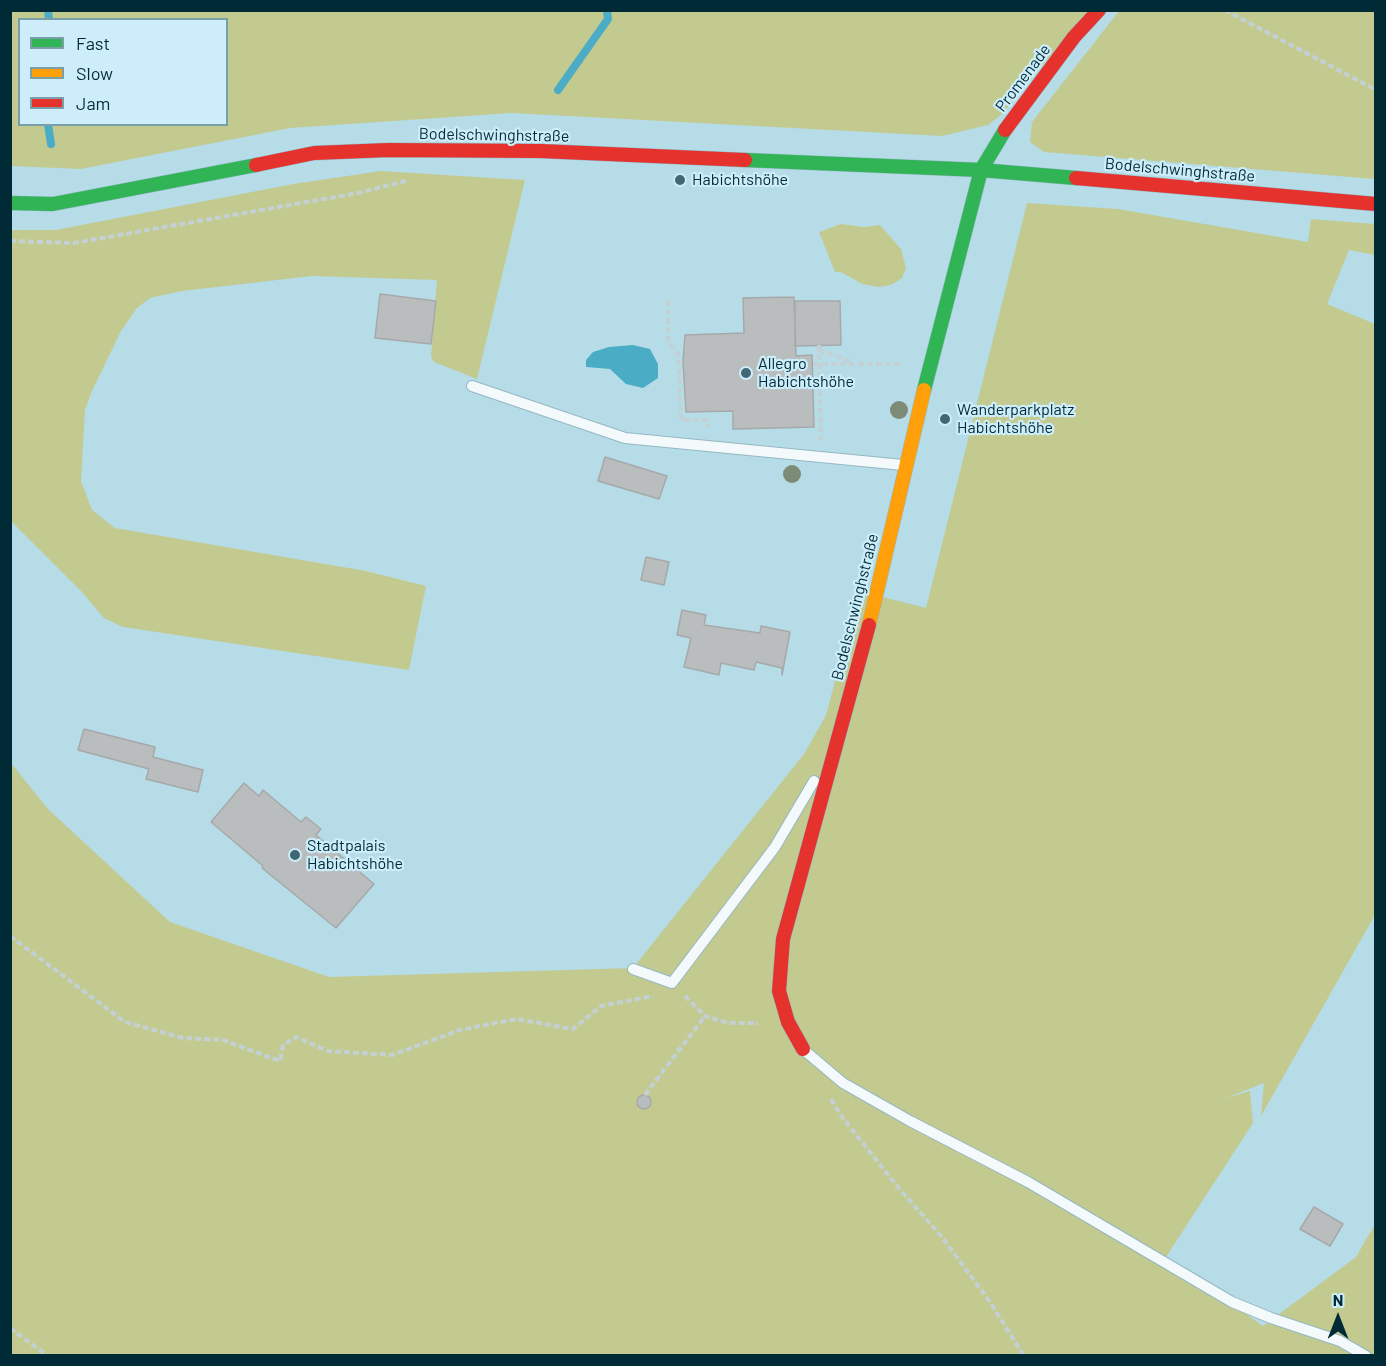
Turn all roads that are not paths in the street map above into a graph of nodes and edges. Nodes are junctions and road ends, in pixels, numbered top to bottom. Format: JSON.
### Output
{"nodes":[{"id":1,"x":1099,"y":10,"type":"edge"},
{"id":2,"x":981,"y":170,"type":"junction"},
{"id":3,"x":10,"y":203,"type":"edge"},
{"id":4,"x":1376,"y":204,"type":"edge"},
{"id":5,"x":472,"y":386,"type":"dead end"},
{"id":6,"x":907,"y":465,"type":"junction"},
{"id":7,"x":837,"y":742,"type":"junction"},
{"id":8,"x":633,"y":969,"type":"dead end"},
{"id":9,"x":803,"y":1049,"type":"joint"},
{"id":10,"x":1366,"y":1356,"type":"edge"}],
"edges":[{"from":1,"to":2,"type":"street","name":"Promenade"},
{"from":2,"to":3,"type":"street","name":"Bodelschwinghstraße"},
{"from":2,"to":4,"type":"street","name":"Bodelschwinghstraße"},
{"from":2,"to":6,"type":"street","name":"Bodelschwinghstraße"},
{"from":5,"to":6,"type":"lane"},
{"from":6,"to":7,"type":"street","name":"Bodelschwinghstraße"},
{"from":7,"to":8,"type":"lane"},
{"from":7,"to":9,"type":"street","name":"Bodelschwinghstraße"},
{"from":9,"to":10,"type":"lane"}]}
